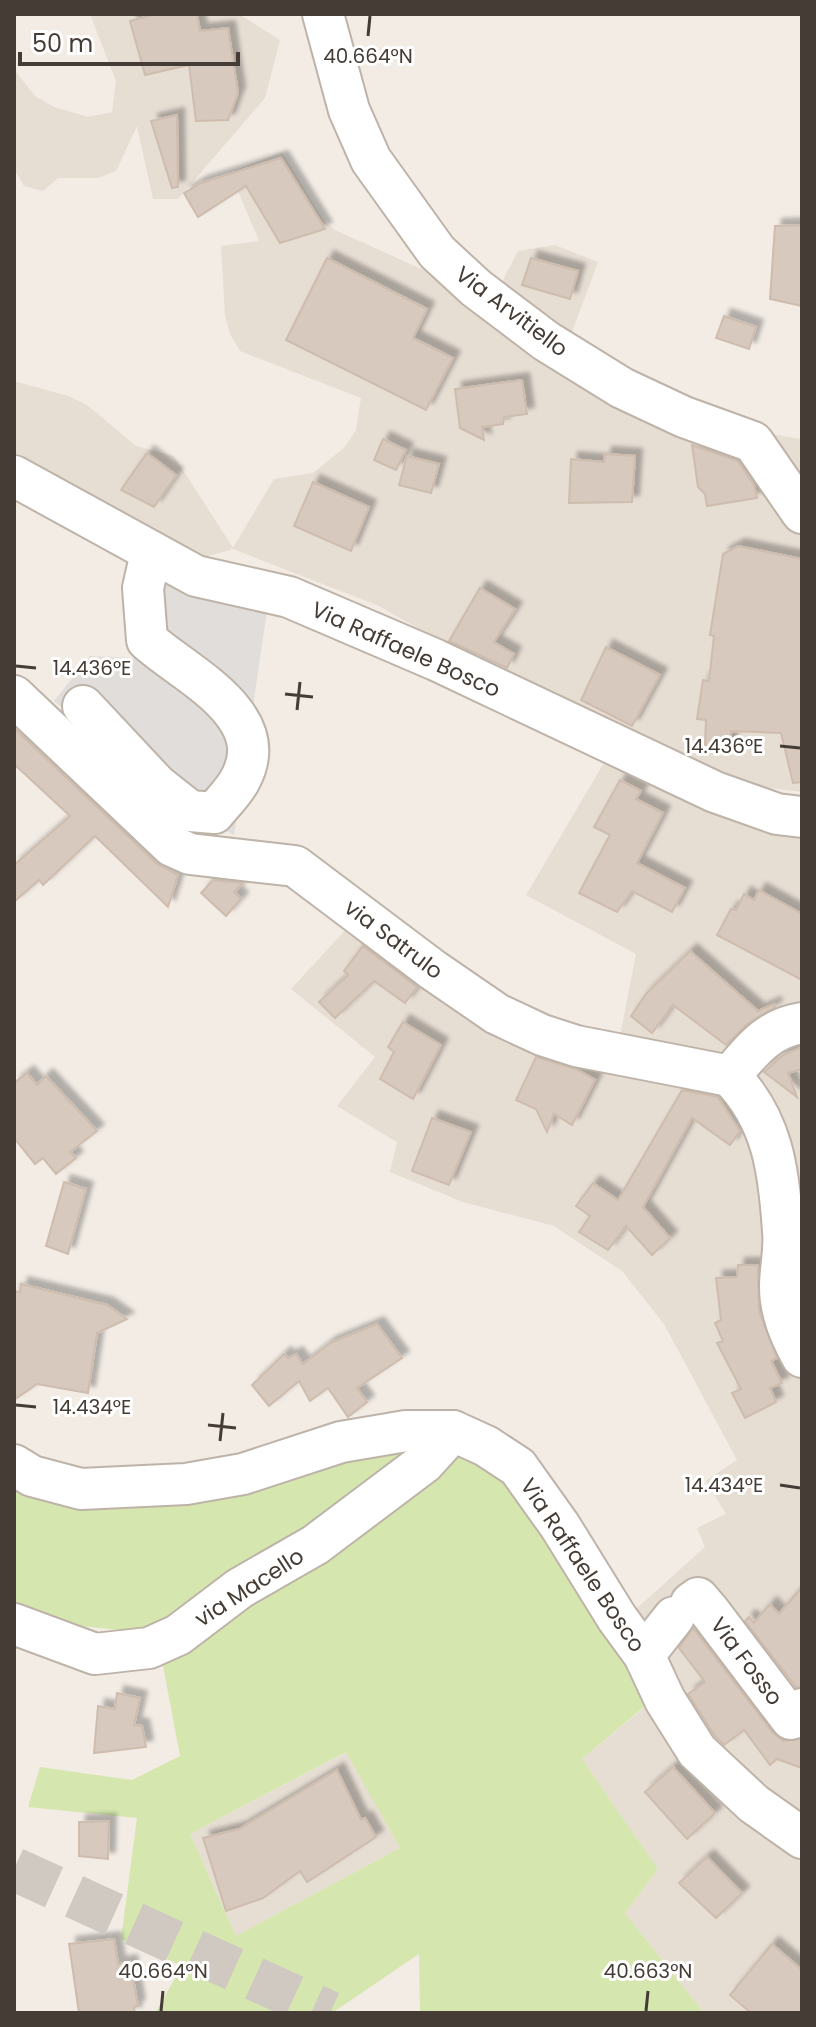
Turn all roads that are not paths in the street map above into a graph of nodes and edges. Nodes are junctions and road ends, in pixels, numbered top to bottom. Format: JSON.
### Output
{"nodes":[{"id":1,"x":323,"y":14,"type":"edge"},
{"id":2,"x":14,"y":476,"type":"edge"},
{"id":3,"x":802,"y":513,"type":"edge"},
{"id":4,"x":151,"y":553,"type":"junction"},
{"id":5,"x":14,"y":696,"type":"edge"},
{"id":6,"x":83,"y":706,"type":"dead end"},
{"id":7,"x":802,"y":817,"type":"edge"},
{"id":8,"x":802,"y":1023,"type":"edge"},
{"id":9,"x":730,"y":1076,"type":"junction"},
{"id":10,"x":802,"y":1357,"type":"edge"},
{"id":11,"x":453,"y":1431,"type":"junction"},
{"id":12,"x":14,"y":1465,"type":"edge"},
{"id":13,"x":14,"y":1624,"type":"edge"},
{"id":14,"x":644,"y":1655,"type":"junction"},
{"id":15,"x":802,"y":1709,"type":"edge"},
{"id":16,"x":802,"y":1838,"type":"edge"}],
"edges":[{"from":1,"to":3,"type":"street","name":"Via Arvitiello"},
{"from":2,"to":4,"type":"street","name":"Via Raffaele Bosco"},
{"from":4,"to":6,"type":"street"},
{"from":4,"to":7,"type":"street","name":"Via Raffaele Bosco"},
{"from":5,"to":9,"type":"street","name":"via Satrulo"},
{"from":8,"to":9,"type":"street"},
{"from":9,"to":10,"type":"street"},
{"from":11,"to":12,"type":"street","name":"Via Raffaele Bosco"},
{"from":11,"to":13,"type":"street","name":"via Macello"},
{"from":11,"to":14,"type":"street","name":"Via Raffaele Bosco"},
{"from":14,"to":15,"type":"street","name":"Via Fosso"},
{"from":14,"to":16,"type":"street","name":"Via Raffaele Bosco"}]}
